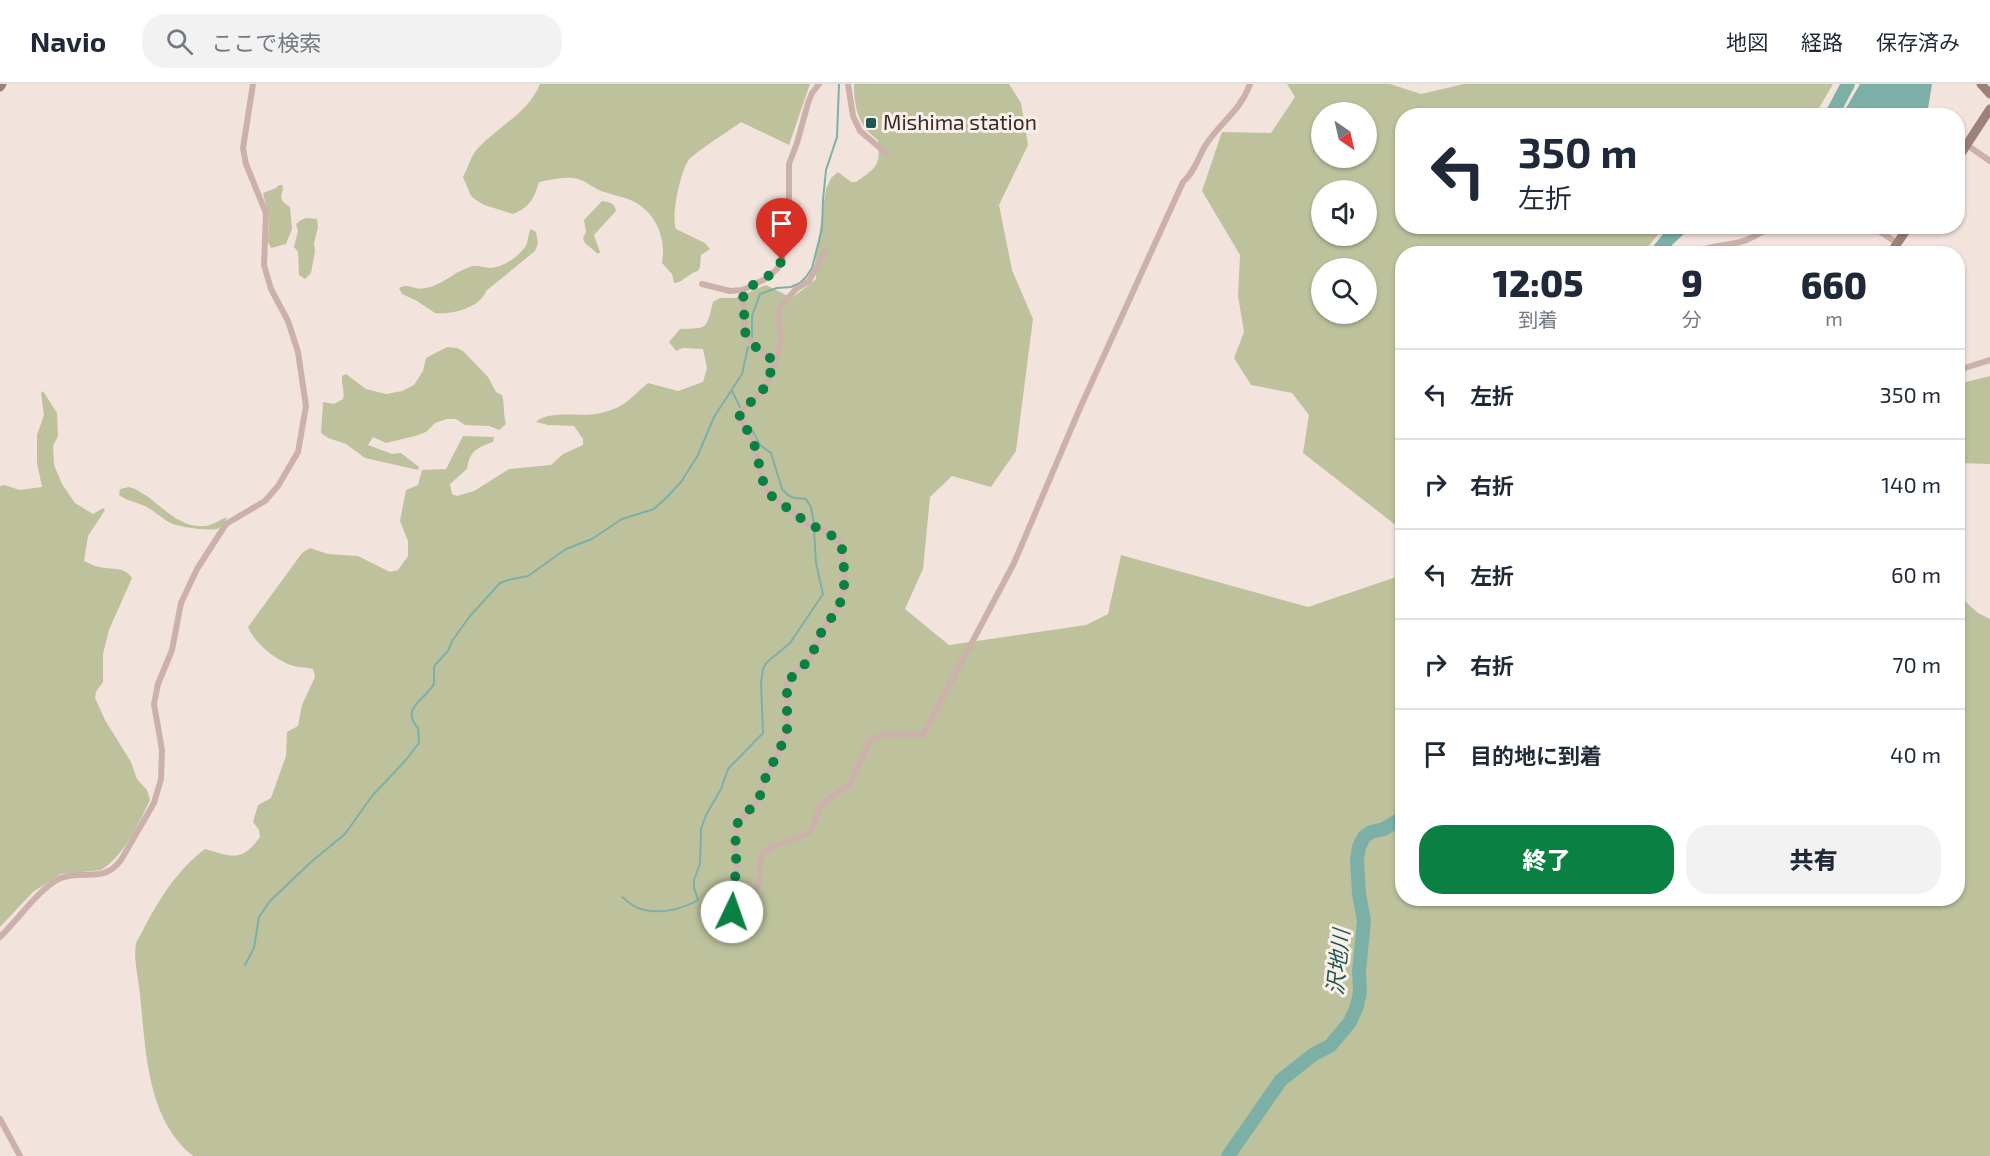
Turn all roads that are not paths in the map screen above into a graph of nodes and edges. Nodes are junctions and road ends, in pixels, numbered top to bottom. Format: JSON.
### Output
{"nodes":[{"id":1,"x":253,"y":84,"type":"edge"},
{"id":2,"x":819,"y":84,"type":"edge"},
{"id":3,"x":848,"y":84,"type":"edge"},
{"id":4,"x":1250,"y":84,"type":"edge"},
{"id":5,"x":1981,"y":84,"type":"edge"},
{"id":6,"x":1990,"y":94,"type":"edge"},
{"id":7,"x":1990,"y":109,"type":"edge"},
{"id":8,"x":1967,"y":145,"type":"junction"},
{"id":9,"x":1965,"y":148,"type":"edge"},
{"id":10,"x":886,"y":153,"type":"dead end"},
{"id":11,"x":1990,"y":161,"type":"edge"},
{"id":12,"x":1759,"y":234,"type":"edge"},
{"id":13,"x":1884,"y":234,"type":"edge"},
{"id":14,"x":1903,"y":234,"type":"edge"},
{"id":15,"x":1897,"y":243,"type":"junction"},
{"id":16,"x":1720,"y":246,"type":"edge"},
{"id":17,"x":1895,"y":246,"type":"edge"},
{"id":18,"x":825,"y":250,"type":"dead end"},
{"id":19,"x":702,"y":284,"type":"dead end"},
{"id":20,"x":743,"y":290,"type":"junction"},
{"id":21,"x":1990,"y":360,"type":"edge"},
{"id":22,"x":775,"y":362,"type":"junction"},
{"id":23,"x":1965,"y":368,"type":"edge"},
{"id":24,"x":0,"y":937,"type":"edge"},
{"id":25,"x":0,"y":1119,"type":"edge"},
{"id":26,"x":20,"y":1156,"type":"edge"}],
"edges":[{"from":1,"to":24,"type":"street"},
{"from":2,"to":20,"type":"street"},
{"from":3,"to":10,"type":"street"},
{"from":4,"to":22,"type":"street"},
{"from":5,"to":6,"type":"street"},
{"from":7,"to":8,"type":"street"},
{"from":8,"to":9,"type":"street"},
{"from":8,"to":11,"type":"street"},
{"from":12,"to":16,"type":"street"},
{"from":13,"to":15,"type":"street"},
{"from":14,"to":15,"type":"street"},
{"from":15,"to":17,"type":"street"},
{"from":18,"to":22,"type":"street"},
{"from":19,"to":20,"type":"street"},
{"from":20,"to":22,"type":"street"},
{"from":21,"to":23,"type":"street"},
{"from":25,"to":26,"type":"street"}]}
